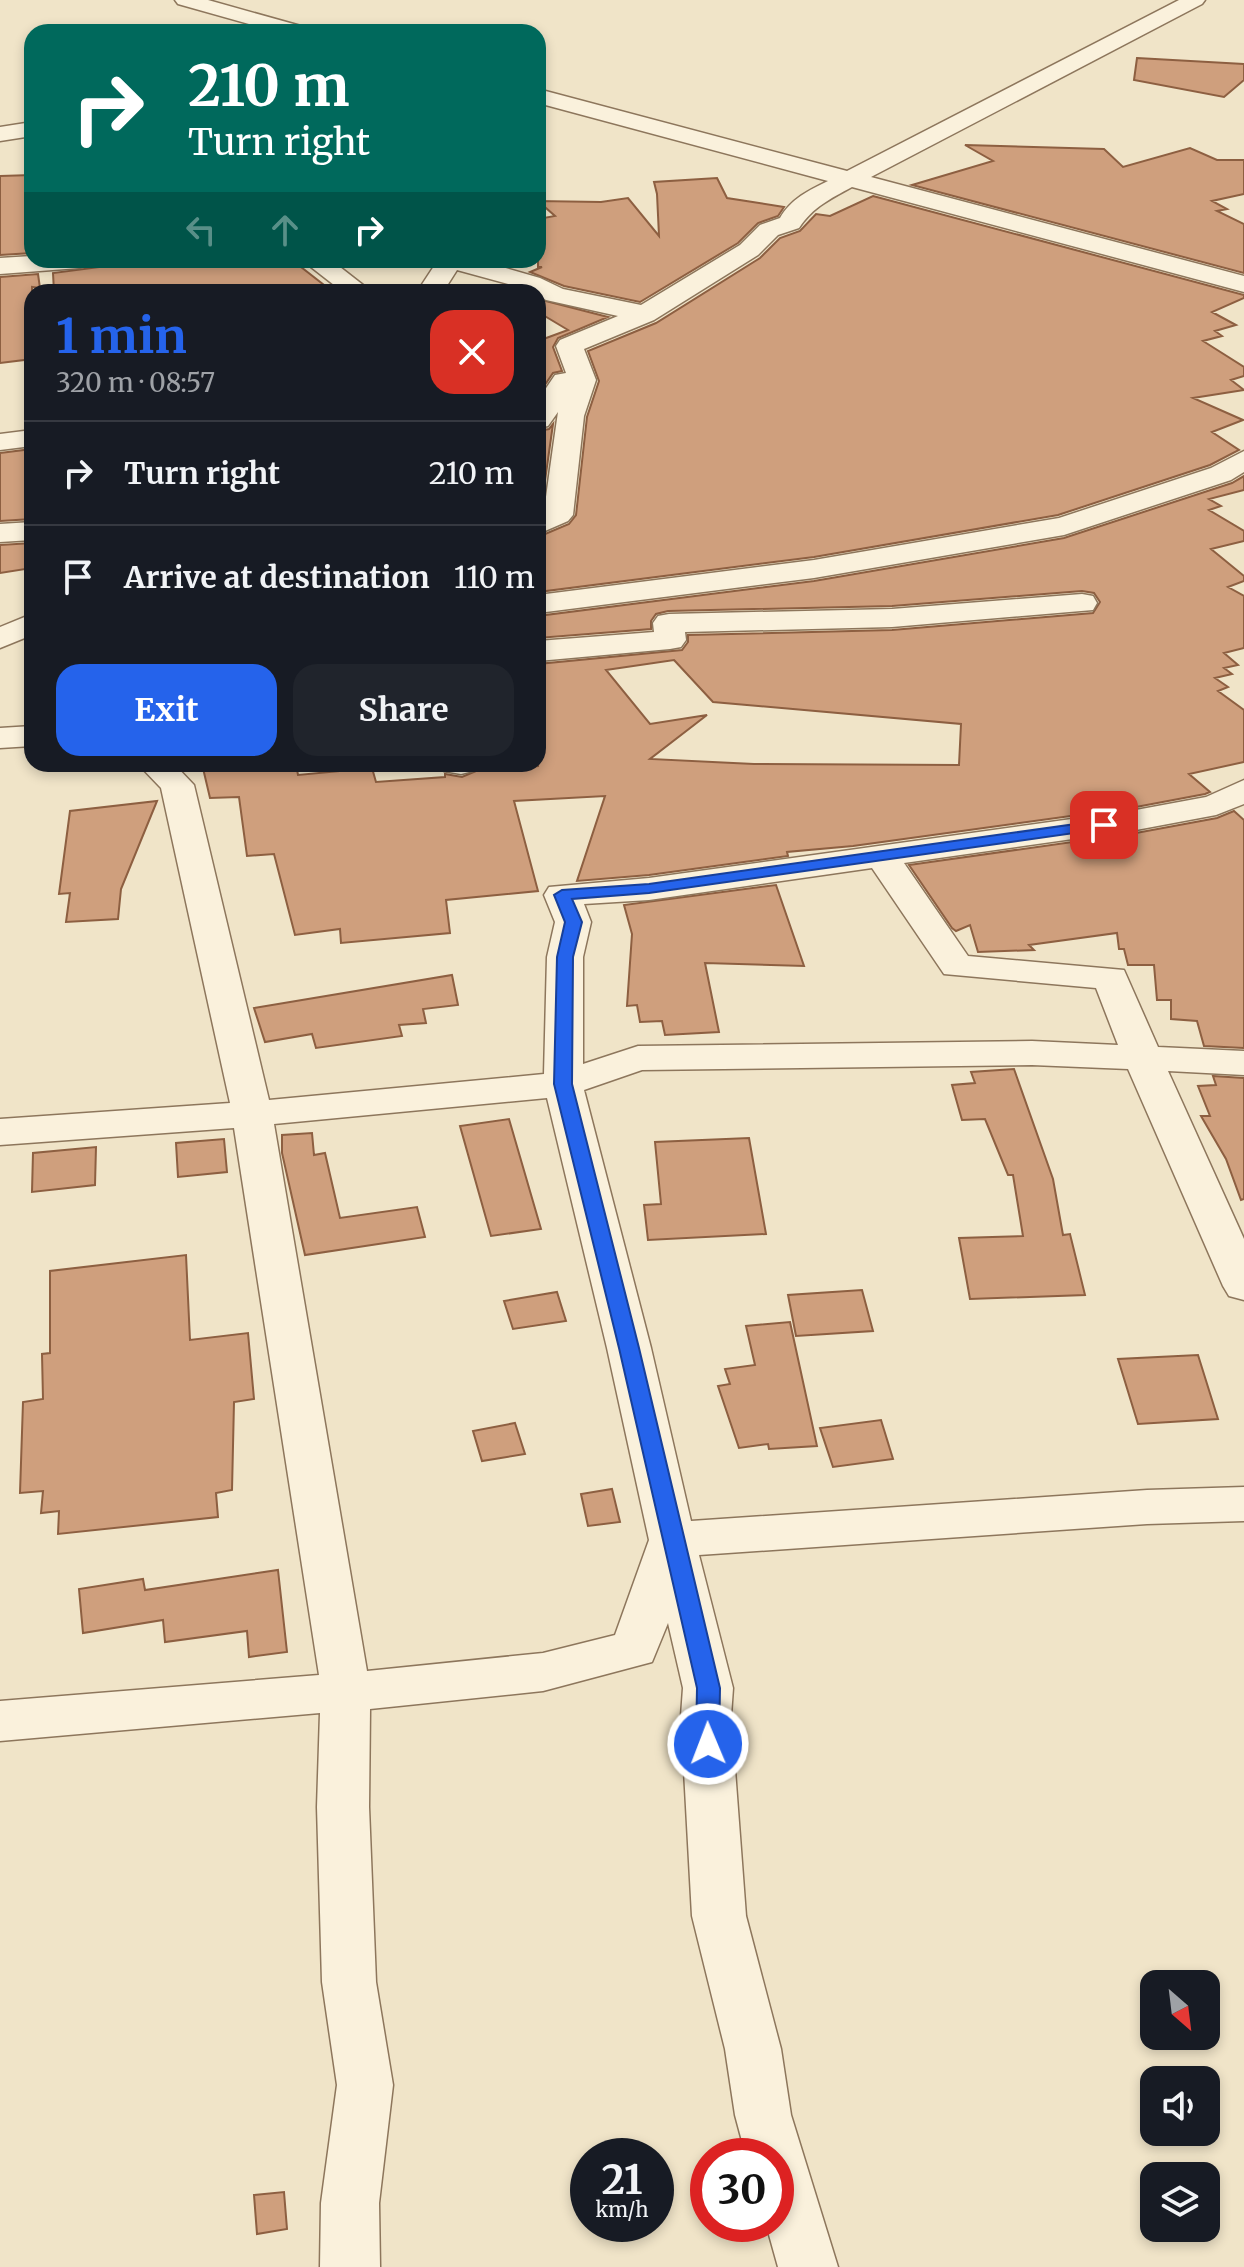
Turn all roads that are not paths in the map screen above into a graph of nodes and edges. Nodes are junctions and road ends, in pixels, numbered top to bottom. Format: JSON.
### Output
{"nodes":[{"id":1,"x":185,"y":0,"type":"edge"},
{"id":2,"x":1195,"y":0,"type":"edge"},
{"id":3,"x":272,"y":24,"type":"edge"},
{"id":4,"x":546,"y":98,"type":"edge"},
{"id":5,"x":24,"y":130,"type":"edge"},
{"id":6,"x":0,"y":134,"type":"edge"},
{"id":7,"x":851,"y":179,"type":"junction"},
{"id":8,"x":24,"y":264,"type":"edge"},
{"id":9,"x":0,"y":266,"type":"edge"},
{"id":10,"x":326,"y":268,"type":"edge"},
{"id":11,"x":479,"y":268,"type":"edge"},
{"id":12,"x":348,"y":284,"type":"edge"},
{"id":13,"x":533,"y":284,"type":"edge"},
{"id":14,"x":1244,"y":284,"type":"edge"},
{"id":15,"x":546,"y":290,"type":"edge"},
{"id":16,"x":645,"y":314,"type":"junction"},
{"id":17,"x":546,"y":373,"type":"edge"},
{"id":18,"x":574,"y":380,"type":"junction"},
{"id":19,"x":546,"y":411,"type":"edge"},
{"id":20,"x":24,"y":439,"type":"edge"},
{"id":21,"x":0,"y":442,"type":"edge"},
{"id":22,"x":1244,"y":460,"type":"edge"},
{"id":23,"x":546,"y":521,"type":"edge"},
{"id":24,"x":24,"y":532,"type":"edge"},
{"id":25,"x":0,"y":533,"type":"edge"},
{"id":26,"x":546,"y":603,"type":"edge"},
{"id":27,"x":1082,"y":603,"type":"dead end"},
{"id":28,"x":24,"y":627,"type":"edge"},
{"id":29,"x":0,"y":639,"type":"edge"},
{"id":30,"x":546,"y":650,"type":"edge"},
{"id":31,"x":24,"y":652,"type":"edge"},
{"id":32,"x":0,"y":654,"type":"edge"},
{"id":33,"x":24,"y":736,"type":"edge"},
{"id":34,"x":0,"y":738,"type":"edge"},
{"id":35,"x":163,"y":772,"type":"edge"},
{"id":36,"x":1244,"y":790,"type":"edge"},
{"id":37,"x":883,"y":858,"type":"junction"},
{"id":38,"x":1143,"y":1059,"type":"junction"},
{"id":39,"x":1244,"y":1063,"type":"edge"},
{"id":40,"x":563,"y":1084,"type":"junction"},
{"id":41,"x":252,"y":1114,"type":"junction"},
{"id":42,"x":0,"y":1132,"type":"edge"},
{"id":43,"x":1244,"y":1286,"type":"edge"},
{"id":44,"x":1244,"y":1504,"type":"edge"},
{"id":45,"x":672,"y":1540,"type":"junction"},
{"id":46,"x":346,"y":1692,"type":"junction"},
{"id":47,"x":0,"y":1721,"type":"edge"},
{"id":48,"x":770,"y":2138,"type":"edge"},
{"id":49,"x":794,"y":2219,"type":"edge"},
{"id":50,"x":350,"y":2267,"type":"edge"},
{"id":51,"x":808,"y":2267,"type":"edge"}],
"edges":[{"from":1,"to":3,"type":"street"},
{"from":2,"to":7,"type":"street"},
{"from":4,"to":7,"type":"street"},
{"from":5,"to":6,"type":"street"},
{"from":7,"to":14,"type":"street"},
{"from":7,"to":16,"type":"street"},
{"from":8,"to":9,"type":"street"},
{"from":10,"to":12,"type":"street"},
{"from":11,"to":13,"type":"street"},
{"from":15,"to":16,"type":"street"},
{"from":16,"to":18,"type":"street"},
{"from":17,"to":18,"type":"street"},
{"from":18,"to":19,"type":"street"},
{"from":18,"to":23,"type":"street"},
{"from":20,"to":21,"type":"street"},
{"from":22,"to":26,"type":"street"},
{"from":24,"to":25,"type":"street"},
{"from":27,"to":30,"type":"street"},
{"from":28,"to":29,"type":"street"},
{"from":31,"to":32,"type":"street"},
{"from":33,"to":34,"type":"street"},
{"from":35,"to":41,"type":"street"},
{"from":36,"to":37,"type":"street"},
{"from":37,"to":38,"type":"street"},
{"from":37,"to":40,"type":"street"},
{"from":38,"to":39,"type":"street"},
{"from":38,"to":40,"type":"street"},
{"from":38,"to":43,"type":"street"},
{"from":40,"to":41,"type":"street"},
{"from":40,"to":45,"type":"street"},
{"from":41,"to":42,"type":"street"},
{"from":41,"to":46,"type":"street"},
{"from":44,"to":45,"type":"street"},
{"from":45,"to":46,"type":"street"},
{"from":45,"to":48,"type":"street"},
{"from":46,"to":47,"type":"street"},
{"from":46,"to":50,"type":"street"},
{"from":49,"to":51,"type":"street"}]}
